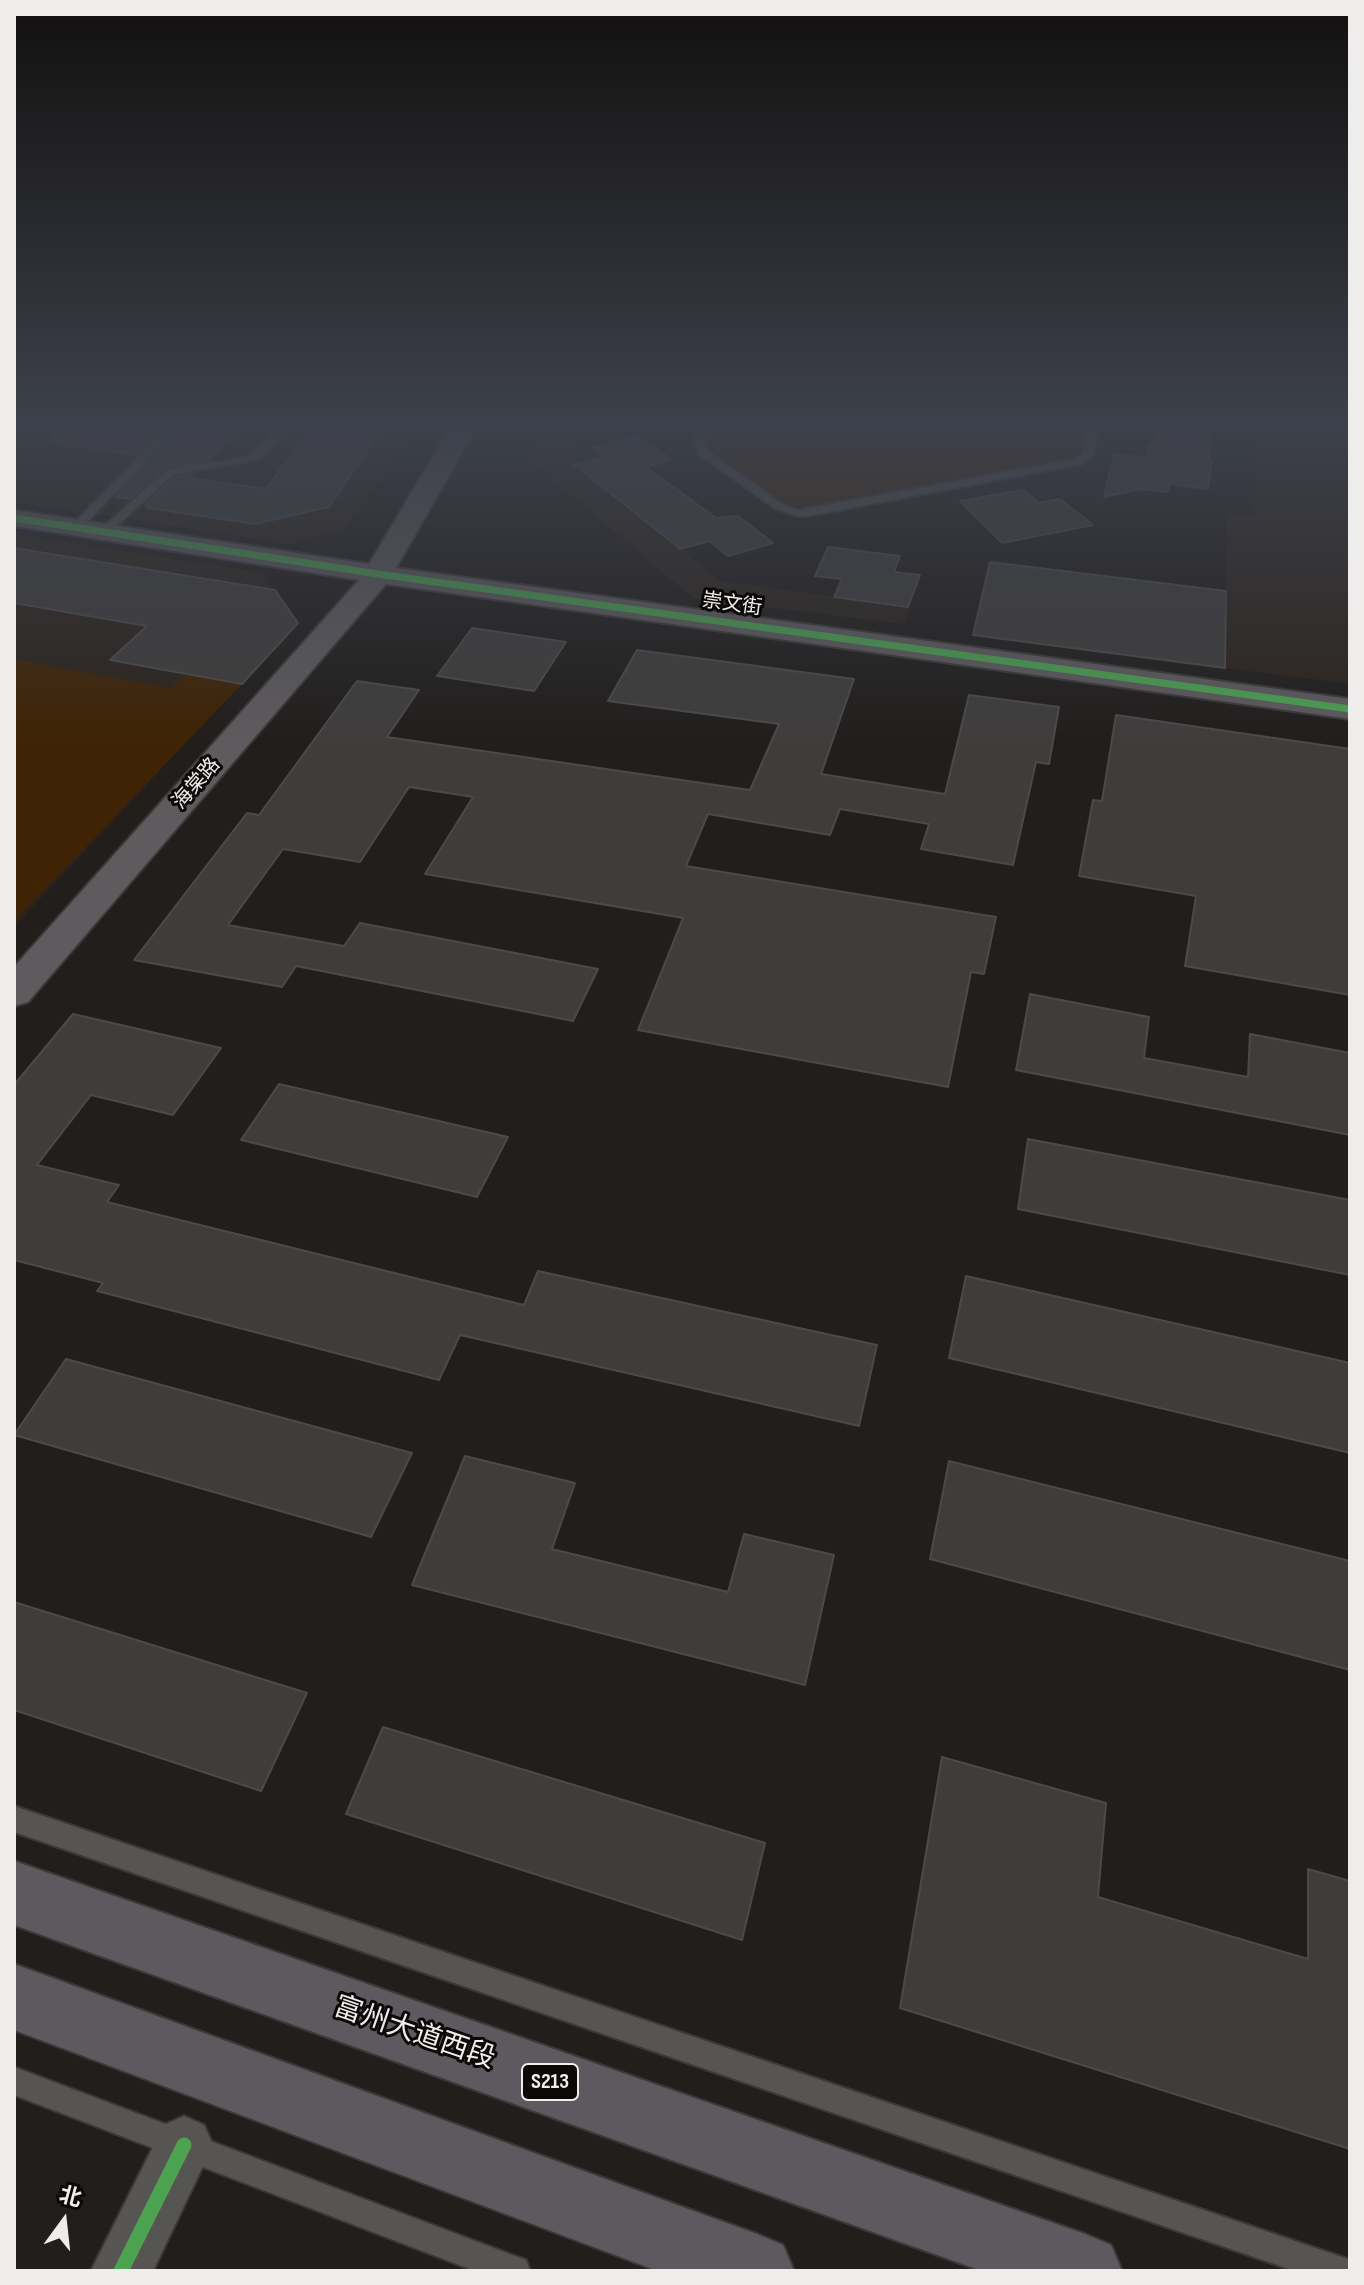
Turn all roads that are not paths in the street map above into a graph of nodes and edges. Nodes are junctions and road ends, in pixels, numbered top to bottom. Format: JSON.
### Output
{"nodes":[{"id":1,"x":104,"y":532,"type":"edge"},
{"id":2,"x":403,"y":532,"type":"edge"},
{"id":3,"x":378,"y":574,"type":"junction"},
{"id":4,"x":1350,"y":709,"type":"edge"},
{"id":5,"x":14,"y":992,"type":"edge"},
{"id":6,"x":14,"y":1819,"type":"edge"},
{"id":7,"x":14,"y":1893,"type":"edge"},
{"id":8,"x":14,"y":1997,"type":"edge"},
{"id":9,"x":14,"y":2081,"type":"edge"},
{"id":10,"x":184,"y":2145,"type":"junction"},
{"id":11,"x":121,"y":2271,"type":"edge"},
{"id":12,"x":515,"y":2271,"type":"edge"},
{"id":13,"x":757,"y":2271,"type":"edge"},
{"id":14,"x":1085,"y":2271,"type":"edge"},
{"id":15,"x":1339,"y":2271,"type":"edge"}],
"edges":[{"from":1,"to":3,"type":"street","name":"崇文街"},
{"from":2,"to":3,"type":"street","name":"海棠路"},
{"from":3,"to":4,"type":"street","name":"崇文街"},
{"from":3,"to":5,"type":"street","name":"海棠路"},
{"from":6,"to":15,"type":"lane"},
{"from":7,"to":14,"type":"main road","name":"富州大道西段","number":"S213"},
{"from":8,"to":13,"type":"main road"},
{"from":9,"to":10,"type":"lane"},
{"from":10,"to":11,"type":"street"},
{"from":10,"to":12,"type":"lane"}]}
